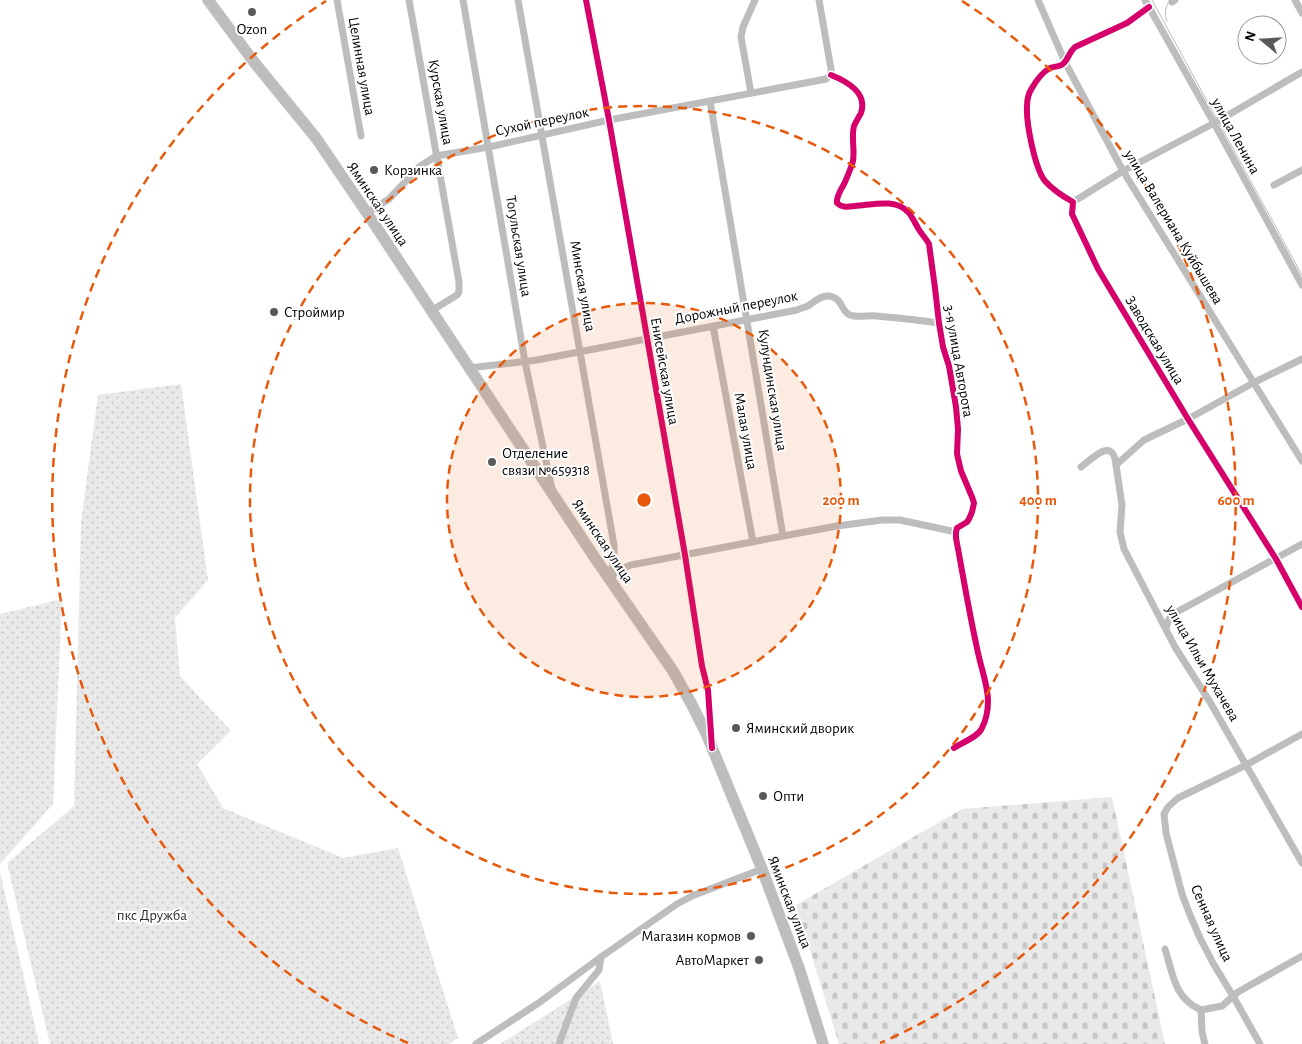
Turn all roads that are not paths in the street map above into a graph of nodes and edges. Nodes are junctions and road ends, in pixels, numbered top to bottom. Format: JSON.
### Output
{"nodes":[{"id":1,"x":210,"y":0,"type":"edge"},
{"id":2,"x":337,"y":0,"type":"edge"},
{"id":3,"x":409,"y":0,"type":"edge"},
{"id":4,"x":463,"y":0,"type":"edge"},
{"id":5,"x":518,"y":0,"type":"edge"},
{"id":6,"x":586,"y":0,"type":"edge"},
{"id":7,"x":755,"y":0,"type":"edge"},
{"id":8,"x":819,"y":0,"type":"edge"},
{"id":9,"x":1038,"y":0,"type":"edge"},
{"id":10,"x":1295,"y":0,"type":"edge"},
{"id":11,"x":1147,"y":3,"type":"edge"},
{"id":12,"x":1302,"y":13,"type":"edge"},
{"id":13,"x":1065,"y":62,"type":"junction"},
{"id":14,"x":1302,"y":72,"type":"edge"},
{"id":15,"x":831,"y":75,"type":"junction"},
{"id":16,"x":751,"y":93,"type":"junction"},
{"id":17,"x":710,"y":101,"type":"junction"},
{"id":18,"x":609,"y":120,"type":"junction"},
{"id":19,"x":1214,"y":123,"type":"junction"},
{"id":20,"x":542,"y":135,"type":"junction"},
{"id":21,"x":360,"y":136,"type":"dead end"},
{"id":22,"x":489,"y":147,"type":"junction"},
{"id":23,"x":436,"y":156,"type":"junction"},
{"id":24,"x":1302,"y":170,"type":"edge"},
{"id":25,"x":1123,"y":171,"type":"junction"},
{"id":26,"x":1274,"y":185,"type":"dead end"},
{"id":27,"x":1073,"y":202,"type":"junction"},
{"id":28,"x":367,"y":213,"type":"junction"},
{"id":29,"x":1302,"y":285,"type":"edge"},
{"id":30,"x":431,"y":310,"type":"junction"},
{"id":31,"x":748,"y":319,"type":"junction"},
{"id":32,"x":938,"y":322,"type":"junction"},
{"id":33,"x":713,"y":326,"type":"junction"},
{"id":34,"x":647,"y":338,"type":"junction"},
{"id":35,"x":580,"y":352,"type":"junction"},
{"id":36,"x":1302,"y":359,"type":"edge"},
{"id":37,"x":525,"y":362,"type":"junction"},
{"id":38,"x":469,"y":368,"type":"junction"},
{"id":39,"x":1253,"y":383,"type":"junction"},
{"id":40,"x":1188,"y":419,"type":"junction"},
{"id":41,"x":1302,"y":461,"type":"edge"},
{"id":42,"x":1116,"y":465,"type":"junction"},
{"id":43,"x":1081,"y":467,"type":"dead end"},
{"id":44,"x":554,"y":495,"type":"junction"},
{"id":45,"x":956,"y":532,"type":"junction"},
{"id":46,"x":783,"y":536,"type":"junction"},
{"id":47,"x":753,"y":542,"type":"junction"},
{"id":48,"x":1302,"y":544,"type":"edge"},
{"id":49,"x":685,"y":555,"type":"junction"},
{"id":50,"x":1276,"y":559,"type":"junction"},
{"id":51,"x":609,"y":578,"type":"junction"},
{"id":52,"x":1302,"y":607,"type":"edge"},
{"id":53,"x":1166,"y":628,"type":"junction"},
{"id":54,"x":1302,"y":734,"type":"edge"},
{"id":55,"x":712,"y":748,"type":"junction"},
{"id":56,"x":954,"y":748,"type":"dead end"},
{"id":57,"x":1246,"y":765,"type":"junction"},
{"id":58,"x":1302,"y":863,"type":"edge"},
{"id":59,"x":762,"y":869,"type":"junction"},
{"id":60,"x":1165,"y":949,"type":"dead end"},
{"id":61,"x":1302,"y":956,"type":"edge"},
{"id":62,"x":601,"y":957,"type":"junction"},
{"id":63,"x":1233,"y":996,"type":"junction"},
{"id":64,"x":1201,"y":1010,"type":"junction"},
{"id":65,"x":476,"y":1044,"type":"edge"},
{"id":66,"x":560,"y":1044,"type":"edge"},
{"id":67,"x":824,"y":1044,"type":"edge"},
{"id":68,"x":1206,"y":1044,"type":"edge"},
{"id":69,"x":1260,"y":1044,"type":"edge"}],
"edges":[{"from":1,"to":28,"type":"main road","name":"Яминская улица"},
{"from":2,"to":21,"type":"street","name":"Целинная улица"},
{"from":3,"to":23,"type":"street","name":"Курская улица"},
{"from":4,"to":22,"type":"street","name":"Тогульская улица"},
{"from":5,"to":20,"type":"street","name":"Минская улица"},
{"from":6,"to":18,"type":"street","name":"Енисейская улица"},
{"from":7,"to":16,"type":"street"},
{"from":8,"to":15,"type":"street"},
{"from":9,"to":13,"type":"street","name":"улица Валериана Куйбышева"},
{"from":10,"to":12,"type":"street"},
{"from":11,"to":13,"type":"street"},
{"from":11,"to":19,"type":"street","name":"улица Ленина"},
{"from":13,"to":25,"type":"street","name":"улица Валериана Куйбышева"},
{"from":13,"to":27,"type":"street"},
{"from":14,"to":19,"type":"street"},
{"from":15,"to":16,"type":"street","name":"Сухой переулок"},
{"from":15,"to":32,"type":"street","name":"3-я улица Авторота"},
{"from":16,"to":17,"type":"street","name":"Сухой переулок"},
{"from":17,"to":18,"type":"street","name":"Сухой переулок"},
{"from":17,"to":31,"type":"street","name":"Кулундинская улица"},
{"from":18,"to":20,"type":"street","name":"Сухой переулок"},
{"from":18,"to":34,"type":"street","name":"Енисейская улица"},
{"from":19,"to":25,"type":"street"},
{"from":19,"to":29,"type":"street","name":"улица Ленина"},
{"from":20,"to":22,"type":"street","name":"Сухой переулок"},
{"from":20,"to":35,"type":"street","name":"Минская улица"},
{"from":22,"to":23,"type":"street","name":"Сухой переулок"},
{"from":22,"to":37,"type":"street","name":"Тогульская улица"},
{"from":23,"to":28,"type":"street","name":"Сухой переулок"},
{"from":23,"to":30,"type":"street","name":"Курская улица"},
{"from":24,"to":26,"type":"street"},
{"from":25,"to":27,"type":"street"},
{"from":25,"to":39,"type":"street","name":"улица Валериана Куйбышева"},
{"from":27,"to":40,"type":"street","name":"Заводская улица"},
{"from":28,"to":30,"type":"main road","name":"Яминская улица"},
{"from":30,"to":38,"type":"main road","name":"Яминская улица"},
{"from":31,"to":32,"type":"street","name":"Дорожный переулок"},
{"from":31,"to":33,"type":"street","name":"Дорожный переулок"},
{"from":31,"to":46,"type":"street","name":"Кулундинская улица"},
{"from":32,"to":45,"type":"street","name":"3-я улица Авторота"},
{"from":33,"to":34,"type":"street","name":"Дорожный переулок"},
{"from":33,"to":47,"type":"street","name":"Малая улица"},
{"from":34,"to":35,"type":"street","name":"Дорожный переулок"},
{"from":34,"to":49,"type":"street","name":"Енисейская улица"},
{"from":35,"to":37,"type":"street","name":"Дорожный переулок"},
{"from":35,"to":51,"type":"street","name":"Минская улица"},
{"from":36,"to":39,"type":"street"},
{"from":37,"to":38,"type":"street","name":"Дорожный переулок"},
{"from":37,"to":44,"type":"street","name":"Тогульская улица"},
{"from":38,"to":44,"type":"main road","name":"Яминская улица"},
{"from":39,"to":40,"type":"street"},
{"from":39,"to":41,"type":"street","name":"улица Валериана Куйбышева"},
{"from":40,"to":42,"type":"street"},
{"from":40,"to":50,"type":"street","name":"Заводская улица"},
{"from":42,"to":43,"type":"street"},
{"from":42,"to":53,"type":"street","name":"улица Ильи Мухачева"},
{"from":44,"to":51,"type":"main road","name":"Яминская улица"},
{"from":45,"to":46,"type":"street"},
{"from":45,"to":56,"type":"street"},
{"from":46,"to":47,"type":"street"},
{"from":47,"to":49,"type":"street"},
{"from":48,"to":50,"type":"street"},
{"from":49,"to":51,"type":"street"},
{"from":49,"to":55,"type":"street","name":"Енисейская улица"},
{"from":50,"to":52,"type":"street","name":"Заводская улица"},
{"from":50,"to":53,"type":"street"},
{"from":51,"to":55,"type":"main road","name":"Яминская улица"},
{"from":53,"to":57,"type":"street","name":"улица Ильи Мухачева"},
{"from":54,"to":57,"type":"street"},
{"from":55,"to":59,"type":"main road","name":"Яминская улица"},
{"from":57,"to":58,"type":"street","name":"улица Ильи Мухачева"},
{"from":57,"to":63,"type":"street","name":"Сенная улица"},
{"from":59,"to":62,"type":"street"},
{"from":59,"to":67,"type":"main road","name":"Яминская улица"},
{"from":60,"to":64,"type":"street"},
{"from":61,"to":63,"type":"street"},
{"from":62,"to":65,"type":"street"},
{"from":62,"to":66,"type":"street"},
{"from":63,"to":64,"type":"street"},
{"from":63,"to":69,"type":"street","name":"Сенная улица"},
{"from":64,"to":68,"type":"street"}]}
